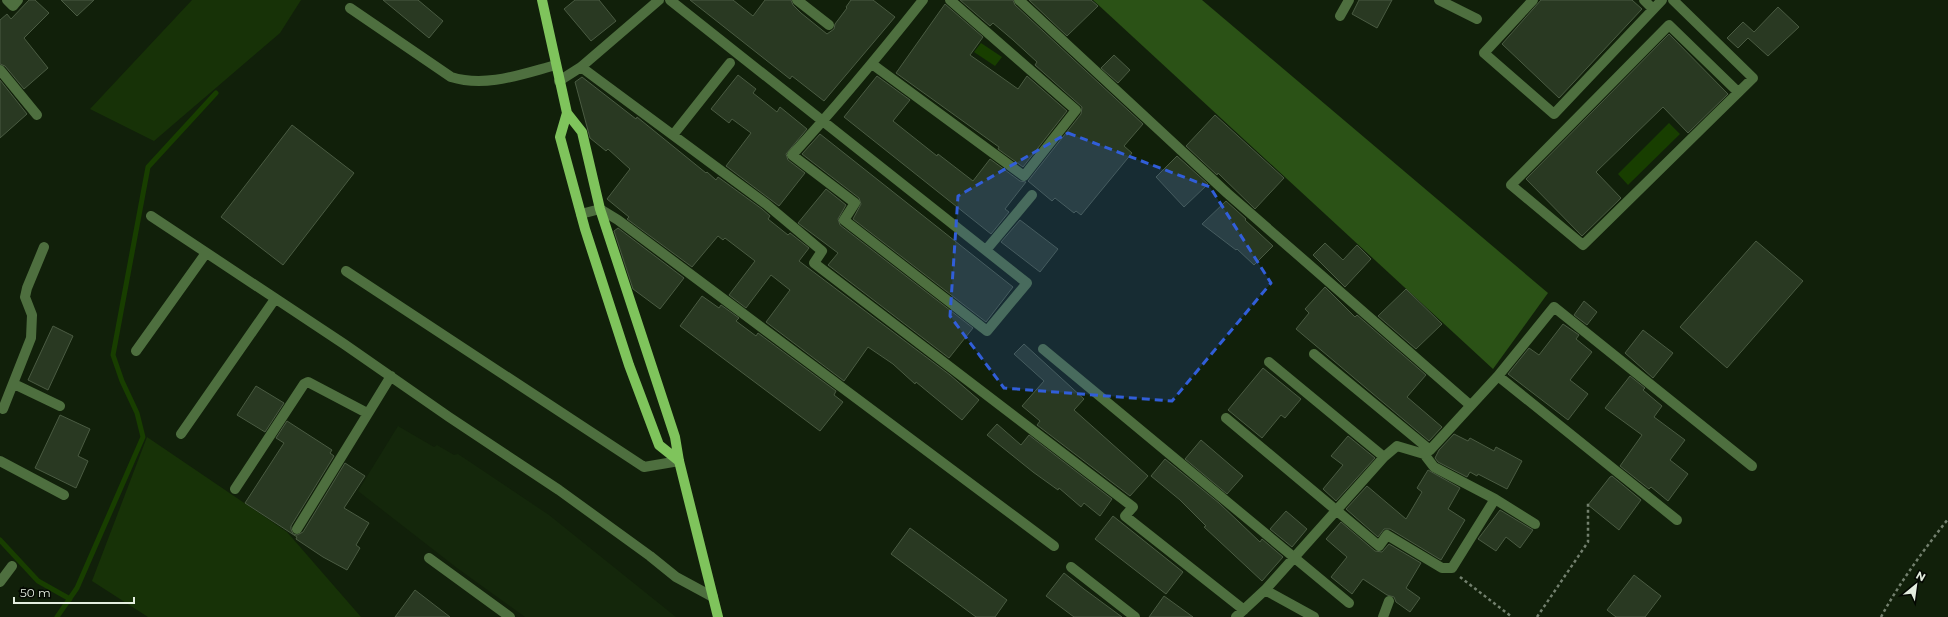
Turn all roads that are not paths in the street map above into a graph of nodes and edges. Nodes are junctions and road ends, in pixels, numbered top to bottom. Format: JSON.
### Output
{"nodes":[{"id":1,"x":7,"y":0,"type":"edge"},
{"id":2,"x":18,"y":0,"type":"edge"},
{"id":3,"x":542,"y":0,"type":"edge"},
{"id":4,"x":659,"y":0,"type":"edge"},
{"id":5,"x":670,"y":0,"type":"edge"},
{"id":6,"x":797,"y":0,"type":"edge"},
{"id":7,"x":923,"y":0,"type":"edge"},
{"id":8,"x":950,"y":0,"type":"edge"},
{"id":9,"x":1019,"y":0,"type":"edge"},
{"id":10,"x":1349,"y":0,"type":"edge"},
{"id":11,"x":1439,"y":0,"type":"edge"},
{"id":12,"x":1533,"y":0,"type":"edge"},
{"id":13,"x":1644,"y":0,"type":"edge"},
{"id":14,"x":1662,"y":0,"type":"edge"},
{"id":15,"x":1673,"y":0,"type":"edge"},
{"id":16,"x":350,"y":8,"type":"dead end"},
{"id":17,"x":1653,"y":9,"type":"junction"},
{"id":18,"x":1340,"y":16,"type":"dead end"},
{"id":19,"x":1477,"y":20,"type":"dead end"},
{"id":20,"x":829,"y":25,"type":"dead end"},
{"id":21,"x":730,"y":63,"type":"dead end"},
{"id":22,"x":872,"y":64,"type":"junction"},
{"id":23,"x":556,"y":65,"type":"junction"},
{"id":24,"x":581,"y":67,"type":"junction"},
{"id":25,"x":0,"y":70,"type":"edge"},
{"id":26,"x":559,"y":81,"type":"junction"},
{"id":27,"x":1738,"y":92,"type":"junction"},
{"id":28,"x":567,"y":113,"type":"junction"},
{"id":29,"x":36,"y":115,"type":"dead end"},
{"id":30,"x":823,"y":121,"type":"junction"},
{"id":31,"x":673,"y":135,"type":"junction"},
{"id":32,"x":1032,"y":195,"type":"dead end"},
{"id":33,"x":600,"y":209,"type":"junction"},
{"id":34,"x":581,"y":214,"type":"junction"},
{"id":35,"x":151,"y":216,"type":"dead end"},
{"id":36,"x":44,"y":246,"type":"dead end"},
{"id":37,"x":986,"y":250,"type":"junction"},
{"id":38,"x":206,"y":253,"type":"junction"},
{"id":39,"x":346,"y":271,"type":"dead end"},
{"id":40,"x":275,"y":299,"type":"junction"},
{"id":41,"x":1043,"y":348,"type":"dead end"},
{"id":42,"x":136,"y":351,"type":"dead end"},
{"id":43,"x":1314,"y":354,"type":"dead end"},
{"id":44,"x":1269,"y":362,"type":"dead end"},
{"id":45,"x":391,"y":376,"type":"junction"},
{"id":46,"x":1498,"y":376,"type":"junction"},
{"id":47,"x":14,"y":384,"type":"junction"},
{"id":48,"x":1470,"y":405,"type":"junction"},
{"id":49,"x":60,"y":406,"type":"dead end"},
{"id":50,"x":1,"y":411,"type":"edge"},
{"id":51,"x":367,"y":414,"type":"junction"},
{"id":52,"x":1226,"y":418,"type":"dead end"},
{"id":53,"x":181,"y":434,"type":"dead end"},
{"id":54,"x":1427,"y":452,"type":"junction"},
{"id":55,"x":1384,"y":457,"type":"junction"},
{"id":56,"x":0,"y":461,"type":"edge"},
{"id":57,"x":679,"y":461,"type":"junction"},
{"id":58,"x":1752,"y":466,"type":"dead end"},
{"id":59,"x":235,"y":489,"type":"dead end"},
{"id":60,"x":64,"y":495,"type":"dead end"},
{"id":61,"x":1495,"y":499,"type":"junction"},
{"id":62,"x":1336,"y":510,"type":"junction"},
{"id":63,"x":1677,"y":520,"type":"dead end"},
{"id":64,"x":1535,"y":524,"type":"dead end"},
{"id":65,"x":297,"y":529,"type":"dead end"},
{"id":66,"x":1054,"y":546,"type":"dead end"},
{"id":67,"x":1295,"y":557,"type":"junction"},
{"id":68,"x":428,"y":558,"type":"dead end"},
{"id":69,"x":12,"y":566,"type":"dead end"},
{"id":70,"x":1070,"y":567,"type":"dead end"},
{"id":71,"x":0,"y":582,"type":"edge"},
{"id":72,"x":1265,"y":590,"type":"junction"},
{"id":73,"x":713,"y":597,"type":"junction"},
{"id":74,"x":1388,"y":601,"type":"dead end"},
{"id":75,"x":1349,"y":603,"type":"dead end"},
{"id":76,"x":1244,"y":610,"type":"junction"},
{"id":77,"x":510,"y":617,"type":"edge"},
{"id":78,"x":718,"y":617,"type":"edge"},
{"id":79,"x":1135,"y":617,"type":"edge"},
{"id":80,"x":1236,"y":617,"type":"edge"},
{"id":81,"x":1314,"y":617,"type":"edge"},
{"id":82,"x":1383,"y":617,"type":"edge"}],
"edges":[{"from":1,"to":2,"type":"street"},
{"from":3,"to":23,"type":"main road"},
{"from":4,"to":24,"type":"street"},
{"from":5,"to":30,"type":"street"},
{"from":6,"to":20,"type":"street"},
{"from":7,"to":22,"type":"street"},
{"from":8,"to":22,"type":"street"},
{"from":9,"to":48,"type":"street"},
{"from":10,"to":18,"type":"street"},
{"from":11,"to":19,"type":"street"},
{"from":12,"to":17,"type":"street"},
{"from":13,"to":17,"type":"street"},
{"from":14,"to":17,"type":"street"},
{"from":15,"to":27,"type":"street"},
{"from":16,"to":23,"type":"street"},
{"from":21,"to":31,"type":"street"},
{"from":22,"to":30,"type":"street"},
{"from":23,"to":26,"type":"main road"},
{"from":24,"to":26,"type":"street"},
{"from":24,"to":31,"type":"street"},
{"from":25,"to":29,"type":"street"},
{"from":26,"to":28,"type":"main road"},
{"from":27,"to":27,"type":"street"},
{"from":28,"to":33,"type":"main road"},
{"from":28,"to":34,"type":"main road"},
{"from":30,"to":37,"type":"street"},
{"from":30,"to":37,"type":"street"},
{"from":31,"to":76,"type":"street"},
{"from":32,"to":37,"type":"street"},
{"from":33,"to":34,"type":"street"},
{"from":33,"to":57,"type":"main road"},
{"from":33,"to":66,"type":"street"},
{"from":34,"to":57,"type":"main road"},
{"from":35,"to":38,"type":"street"},
{"from":36,"to":47,"type":"street"},
{"from":38,"to":40,"type":"street"},
{"from":38,"to":42,"type":"street"},
{"from":39,"to":57,"type":"street"},
{"from":40,"to":45,"type":"street"},
{"from":40,"to":53,"type":"street"},
{"from":41,"to":67,"type":"street"},
{"from":43,"to":54,"type":"street"},
{"from":44,"to":55,"type":"street"},
{"from":45,"to":51,"type":"street"},
{"from":45,"to":73,"type":"street"},
{"from":46,"to":48,"type":"street"},
{"from":46,"to":58,"type":"street"},
{"from":46,"to":63,"type":"street"},
{"from":47,"to":49,"type":"street"},
{"from":47,"to":50,"type":"street"},
{"from":48,"to":54,"type":"street"},
{"from":51,"to":59,"type":"street"},
{"from":51,"to":65,"type":"street"},
{"from":52,"to":62,"type":"street"},
{"from":54,"to":55,"type":"street"},
{"from":54,"to":61,"type":"street"},
{"from":55,"to":62,"type":"street"},
{"from":56,"to":60,"type":"street"},
{"from":57,"to":73,"type":"main road"},
{"from":61,"to":62,"type":"street"},
{"from":61,"to":64,"type":"street"},
{"from":62,"to":67,"type":"street"},
{"from":67,"to":72,"type":"street"},
{"from":67,"to":75,"type":"street"},
{"from":68,"to":77,"type":"street"},
{"from":69,"to":71,"type":"street"},
{"from":70,"to":79,"type":"street"},
{"from":72,"to":76,"type":"street"},
{"from":72,"to":81,"type":"street"},
{"from":73,"to":78,"type":"main road"},
{"from":74,"to":82,"type":"street"},
{"from":76,"to":80,"type":"street"}]}
